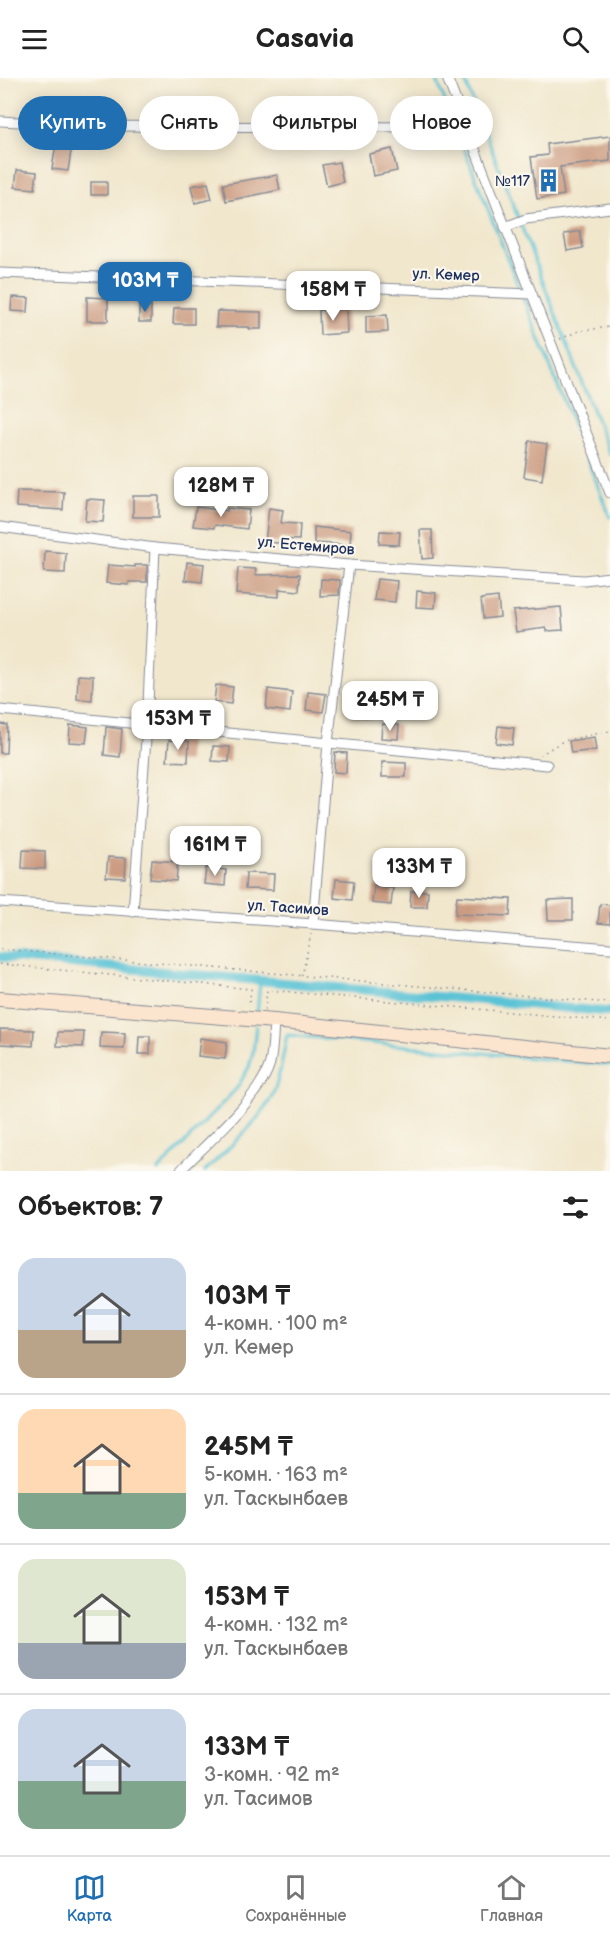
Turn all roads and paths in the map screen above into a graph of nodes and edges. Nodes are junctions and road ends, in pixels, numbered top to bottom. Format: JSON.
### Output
{"nodes":[{"id":1,"x":447,"y":78,"type":"edge"},
{"id":2,"x":454,"y":96,"type":"edge"},
{"id":3,"x":0,"y":121,"type":"edge"},
{"id":4,"x":390,"y":127,"type":"edge"},
{"id":5,"x":474,"y":150,"type":"edge"},
{"id":6,"x":610,"y":208,"type":"edge"},
{"id":7,"x":505,"y":227,"type":"junction"},
{"id":8,"x":0,"y":273,"type":"edge"},
{"id":9,"x":532,"y":294,"type":"junction"},
{"id":10,"x":610,"y":327,"type":"edge"},
{"id":11,"x":551,"y":343,"type":"junction"},
{"id":12,"x":609,"y":488,"type":"edge"},
{"id":13,"x":0,"y":527,"type":"edge"},
{"id":14,"x":155,"y":548,"type":"junction"},
{"id":15,"x":349,"y":566,"type":"junction"},
{"id":16,"x":610,"y":577,"type":"edge"},
{"id":17,"x":0,"y":710,"type":"edge"},
{"id":18,"x":147,"y":726,"type":"junction"},
{"id":19,"x":610,"y":731,"type":"edge"},
{"id":20,"x":328,"y":743,"type":"junction"},
{"id":21,"x":526,"y":762,"type":"junction"},
{"id":22,"x":547,"y":765,"type":"dead end"},
{"id":23,"x":0,"y":902,"type":"edge"},
{"id":24,"x":133,"y":912,"type":"junction"},
{"id":25,"x":313,"y":924,"type":"junction"},
{"id":26,"x":610,"y":948,"type":"edge"},
{"id":27,"x":0,"y":950,"type":"edge"},
{"id":28,"x":0,"y":964,"type":"edge"},
{"id":29,"x":302,"y":977,"type":"junction"},
{"id":30,"x":0,"y":999,"type":"edge"},
{"id":31,"x":610,"y":1003,"type":"edge"},
{"id":32,"x":248,"y":1019,"type":"junction"},
{"id":33,"x":269,"y":1021,"type":"junction"},
{"id":34,"x":610,"y":1022,"type":"edge"},
{"id":35,"x":610,"y":1056,"type":"edge"},
{"id":36,"x":180,"y":1171,"type":"edge"}],
"edges":[{"from":1,"to":2,"type":"street"},
{"from":3,"to":4,"type":"street"},
{"from":5,"to":7,"type":"street"},
{"from":6,"to":7,"type":"street"},
{"from":7,"to":9,"type":"street"},
{"from":8,"to":9,"type":"street","name":"ул. Кемер"},
{"from":9,"to":11,"type":"street"},
{"from":10,"to":11,"type":"path"},
{"from":11,"to":12,"type":"street"},
{"from":13,"to":14,"type":"street","name":"ул. Естемиров"},
{"from":14,"to":15,"type":"street","name":"ул. Естемиров"},
{"from":14,"to":18,"type":"street"},
{"from":15,"to":16,"type":"street","name":"ул. Естемиров"},
{"from":15,"to":20,"type":"street"},
{"from":17,"to":18,"type":"street"},
{"from":18,"to":20,"type":"street"},
{"from":18,"to":24,"type":"street"},
{"from":19,"to":21,"type":"path"},
{"from":20,"to":21,"type":"street"},
{"from":20,"to":25,"type":"street"},
{"from":21,"to":22,"type":"street"},
{"from":23,"to":24,"type":"street","name":"ул. Тасимов"},
{"from":24,"to":25,"type":"street","name":"ул. Тасимов"},
{"from":25,"to":26,"type":"street","name":"ул. Тасимов"},
{"from":25,"to":29,"type":"path"},
{"from":27,"to":29,"type":"path"},
{"from":28,"to":32,"type":"path"},
{"from":29,"to":31,"type":"path"},
{"from":30,"to":32,"type":"main road"},
{"from":32,"to":33,"type":"main road"},
{"from":33,"to":34,"type":"path"},
{"from":33,"to":35,"type":"main road"},
{"from":33,"to":36,"type":"street"}]}
